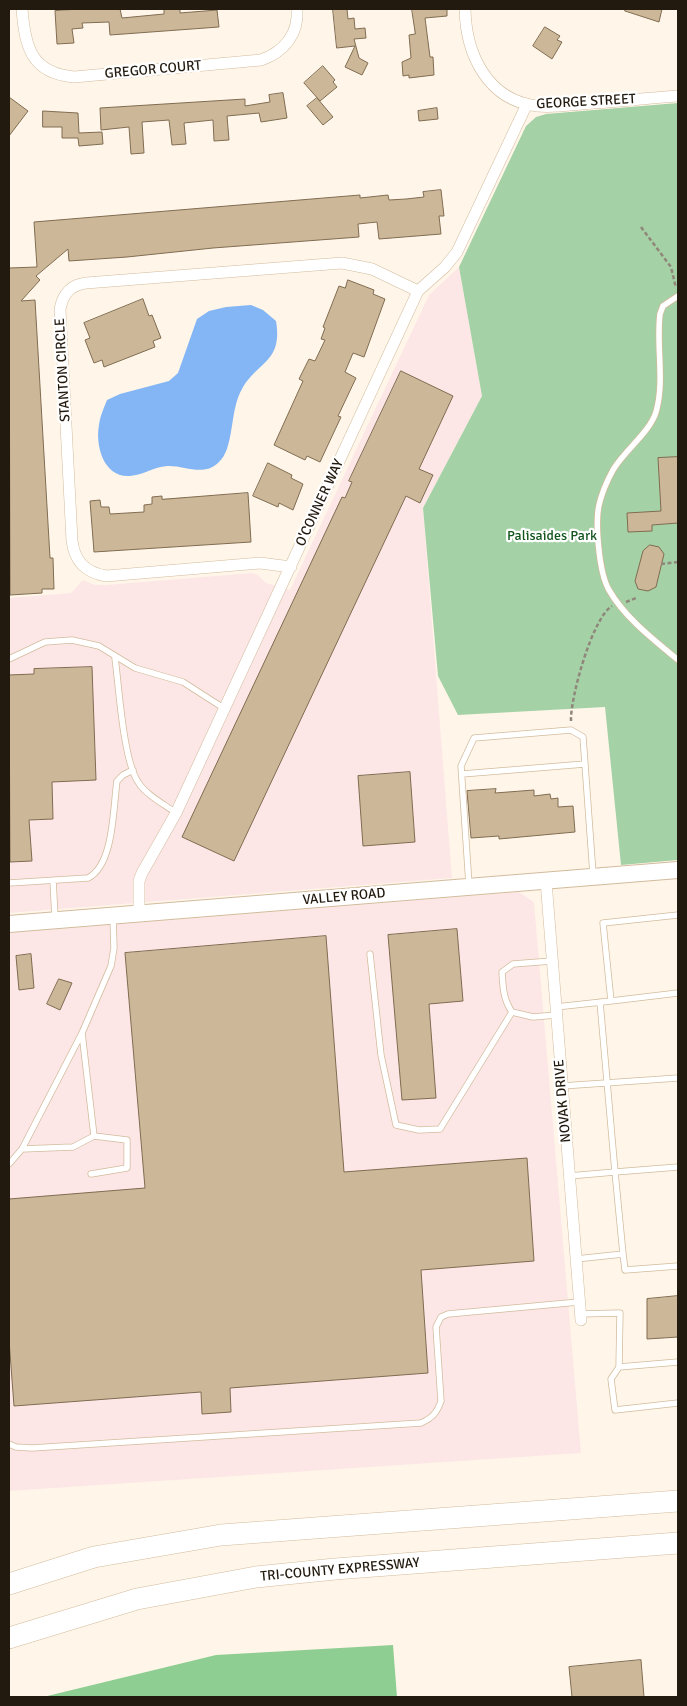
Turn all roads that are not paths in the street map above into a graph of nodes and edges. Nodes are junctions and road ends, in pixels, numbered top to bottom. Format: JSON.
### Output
{"nodes":[{"id":1,"x":22,"y":9,"type":"edge"},
{"id":2,"x":297,"y":9,"type":"edge"},
{"id":3,"x":465,"y":9,"type":"edge"},
{"id":4,"x":678,"y":96,"type":"edge"},
{"id":5,"x":527,"y":104,"type":"junction"},
{"id":6,"x":418,"y":292,"type":"junction"},
{"id":7,"x":678,"y":296,"type":"edge"},
{"id":8,"x":291,"y":567,"type":"junction"},
{"id":9,"x":115,"y":658,"type":"junction"},
{"id":10,"x":9,"y":659,"type":"edge"},
{"id":11,"x":678,"y":660,"type":"edge"},
{"id":12,"x":225,"y":709,"type":"junction"},
{"id":13,"x":585,"y":764,"type":"junction"},
{"id":14,"x":133,"y":770,"type":"junction"},
{"id":15,"x":462,"y":774,"type":"junction"},
{"id":16,"x":176,"y":813,"type":"junction"},
{"id":17,"x":678,"y":870,"type":"edge"},
{"id":18,"x":593,"y":877,"type":"junction"},
{"id":19,"x":53,"y":880,"type":"junction"},
{"id":20,"x":546,"y":881,"type":"junction"},
{"id":21,"x":9,"y":883,"type":"edge"},
{"id":22,"x":469,"y":887,"type":"junction"},
{"id":23,"x":139,"y":914,"type":"junction"},
{"id":24,"x":678,"y":915,"type":"edge"},
{"id":25,"x":113,"y":916,"type":"junction"},
{"id":26,"x":55,"y":920,"type":"junction"},
{"id":27,"x":9,"y":924,"type":"edge"},
{"id":28,"x":370,"y":954,"type":"dead end"},
{"id":29,"x":552,"y":961,"type":"junction"},
{"id":30,"x":678,"y":993,"type":"edge"},
{"id":31,"x":611,"y":1001,"type":"junction"},
{"id":32,"x":600,"y":1002,"type":"junction"},
{"id":33,"x":556,"y":1011,"type":"junction"},
{"id":34,"x":512,"y":1012,"type":"junction"},
{"id":35,"x":82,"y":1033,"type":"junction"},
{"id":36,"x":678,"y":1078,"type":"edge"},
{"id":37,"x":607,"y":1082,"type":"junction"},
{"id":38,"x":562,"y":1086,"type":"junction"},
{"id":39,"x":94,"y":1136,"type":"junction"},
{"id":40,"x":22,"y":1150,"type":"junction"},
{"id":41,"x":9,"y":1164,"type":"edge"},
{"id":42,"x":678,"y":1167,"type":"edge"},
{"id":43,"x":615,"y":1172,"type":"junction"},
{"id":44,"x":91,"y":1174,"type":"dead end"},
{"id":45,"x":569,"y":1176,"type":"junction"},
{"id":46,"x":623,"y":1254,"type":"junction"},
{"id":47,"x":576,"y":1259,"type":"junction"},
{"id":48,"x":678,"y":1266,"type":"edge"},
{"id":49,"x":580,"y":1312,"type":"junction"},
{"id":50,"x":678,"y":1362,"type":"edge"},
{"id":51,"x":619,"y":1368,"type":"junction"},
{"id":52,"x":678,"y":1403,"type":"edge"},
{"id":53,"x":9,"y":1444,"type":"edge"},
{"id":54,"x":678,"y":1501,"type":"edge"},
{"id":55,"x":678,"y":1543,"type":"edge"},
{"id":56,"x":9,"y":1584,"type":"edge"},
{"id":57,"x":9,"y":1638,"type":"edge"}],
"edges":[{"from":1,"to":2,"type":"street","name":"GREGOR COURT"},
{"from":3,"to":5,"type":"street","name":"GEORGE STREET"},
{"from":4,"to":5,"type":"street","name":"GEORGE STREET"},
{"from":5,"to":6,"type":"street","name":"O'CONNER WAY"},
{"from":6,"to":8,"type":"street","name":"O'CONNER WAY"},
{"from":6,"to":8,"type":"street","name":"STANTON CIRCLE"},
{"from":7,"to":11,"type":"lane"},
{"from":8,"to":12,"type":"street","name":"O'CONNER WAY"},
{"from":9,"to":10,"type":"lane"},
{"from":9,"to":12,"type":"lane"},
{"from":9,"to":14,"type":"lane"},
{"from":12,"to":16,"type":"street","name":"O'CONNER WAY"},
{"from":13,"to":15,"type":"lane"},
{"from":13,"to":15,"type":"lane"},
{"from":13,"to":18,"type":"lane"},
{"from":14,"to":16,"type":"lane"},
{"from":14,"to":19,"type":"lane"},
{"from":15,"to":22,"type":"lane"},
{"from":16,"to":23,"type":"street","name":"O'CONNER WAY"},
{"from":17,"to":18,"type":"main road","name":"VALLEY ROAD"},
{"from":18,"to":20,"type":"main road","name":"VALLEY ROAD"},
{"from":19,"to":21,"type":"lane"},
{"from":19,"to":26,"type":"lane"},
{"from":20,"to":22,"type":"main road","name":"VALLEY ROAD"},
{"from":20,"to":29,"type":"street","name":"NOVAK DRIVE"},
{"from":22,"to":23,"type":"main road","name":"VALLEY ROAD"},
{"from":23,"to":25,"type":"main road","name":"VALLEY ROAD"},
{"from":24,"to":31,"type":"lane"},
{"from":25,"to":26,"type":"main road","name":"VALLEY ROAD"},
{"from":25,"to":35,"type":"lane"},
{"from":26,"to":27,"type":"main road","name":"VALLEY ROAD"},
{"from":28,"to":34,"type":"lane"},
{"from":29,"to":33,"type":"street","name":"NOVAK DRIVE"},
{"from":29,"to":34,"type":"lane"},
{"from":30,"to":31,"type":"lane"},
{"from":31,"to":32,"type":"lane"},
{"from":32,"to":33,"type":"lane"},
{"from":32,"to":37,"type":"lane"},
{"from":33,"to":34,"type":"lane"},
{"from":33,"to":38,"type":"street","name":"NOVAK DRIVE"},
{"from":35,"to":39,"type":"lane"},
{"from":35,"to":40,"type":"lane"},
{"from":36,"to":37,"type":"lane"},
{"from":37,"to":38,"type":"lane"},
{"from":37,"to":43,"type":"lane"},
{"from":38,"to":45,"type":"street","name":"NOVAK DRIVE"},
{"from":39,"to":40,"type":"lane"},
{"from":39,"to":44,"type":"lane"},
{"from":40,"to":41,"type":"lane"},
{"from":42,"to":43,"type":"lane"},
{"from":43,"to":45,"type":"lane"},
{"from":43,"to":46,"type":"lane"},
{"from":45,"to":47,"type":"street","name":"NOVAK DRIVE"},
{"from":46,"to":47,"type":"lane"},
{"from":46,"to":48,"type":"lane"},
{"from":47,"to":49,"type":"street","name":"NOVAK DRIVE"},
{"from":49,"to":51,"type":"lane"},
{"from":49,"to":53,"type":"lane"},
{"from":50,"to":51,"type":"lane"},
{"from":51,"to":52,"type":"lane"},
{"from":54,"to":56,"type":"highway"},
{"from":55,"to":57,"type":"highway","name":"TRI-COUNTY EXPRESSWAY"}]}
